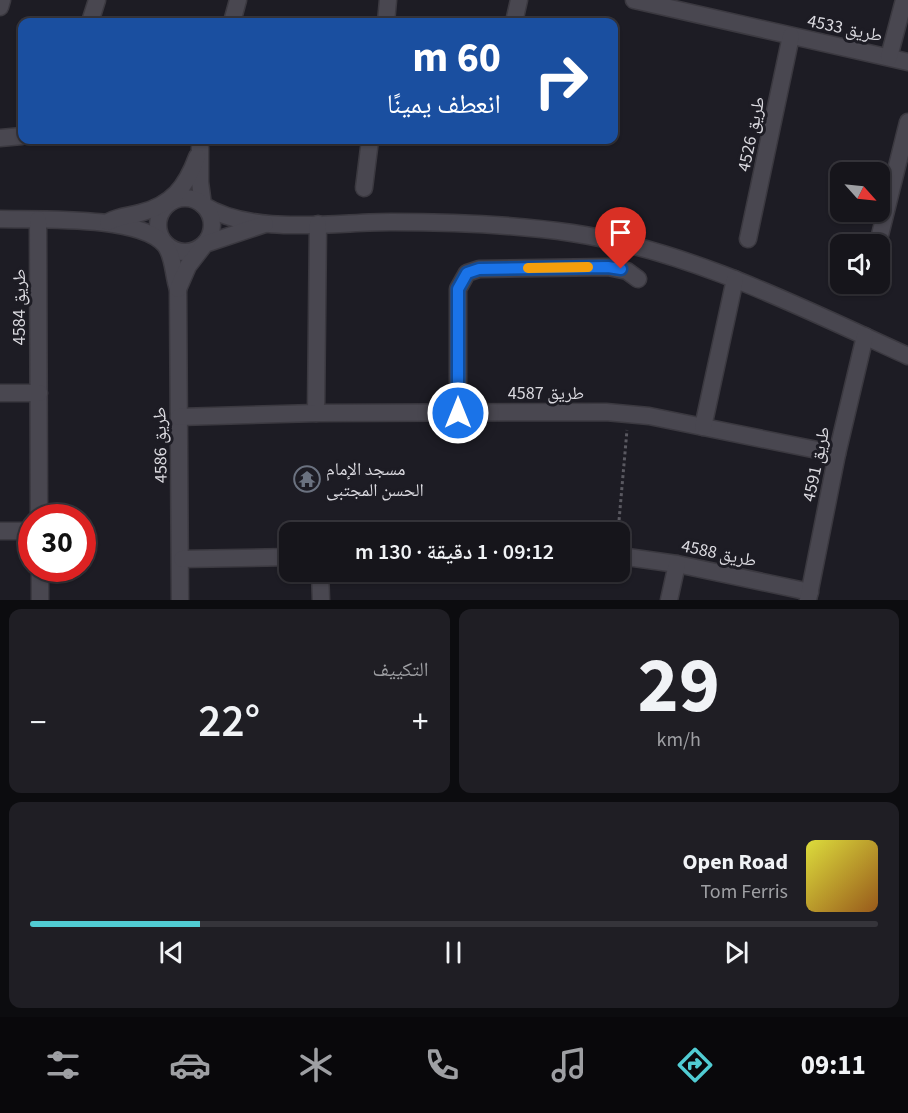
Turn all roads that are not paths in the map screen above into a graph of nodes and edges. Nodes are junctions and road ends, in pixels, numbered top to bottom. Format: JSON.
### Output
{"nodes":[{"id":1,"x":2,"y":0,"type":"edge"},
{"id":2,"x":97,"y":0,"type":"edge"},
{"id":3,"x":238,"y":0,"type":"edge"},
{"id":4,"x":388,"y":0,"type":"edge"},
{"id":5,"x":519,"y":0,"type":"edge"},
{"id":6,"x":634,"y":0,"type":"edge"},
{"id":7,"x":903,"y":0,"type":"edge"},
{"id":8,"x":0,"y":7,"type":"edge"},
{"id":9,"x":694,"y":7,"type":"edge"},
{"id":10,"x":91,"y":18,"type":"edge"},
{"id":11,"x":233,"y":18,"type":"edge"},
{"id":12,"x":386,"y":18,"type":"edge"},
{"id":13,"x":515,"y":18,"type":"edge"},
{"id":14,"x":791,"y":36,"type":"junction"},
{"id":15,"x":889,"y":57,"type":"junction"},
{"id":16,"x":908,"y":62,"type":"edge"},
{"id":17,"x":908,"y":122,"type":"edge"},
{"id":18,"x":18,"y":136,"type":"edge"},
{"id":19,"x":0,"y":138,"type":"edge"},
{"id":20,"x":201,"y":144,"type":"edge"},
{"id":21,"x":201,"y":144,"type":"edge"},
{"id":22,"x":370,"y":144,"type":"edge"},
{"id":23,"x":364,"y":188,"type":"dead end"},
{"id":24,"x":171,"y":201,"type":"junction"},
{"id":25,"x":203,"y":205,"type":"junction"},
{"id":26,"x":0,"y":219,"type":"edge"},
{"id":27,"x":38,"y":220,"type":"junction"},
{"id":28,"x":107,"y":222,"type":"junction"},
{"id":29,"x":267,"y":223,"type":"junction"},
{"id":30,"x":318,"y":224,"type":"junction"},
{"id":31,"x":880,"y":234,"type":"edge"},
{"id":32,"x":748,"y":239,"type":"dead end"},
{"id":33,"x":205,"y":244,"type":"junction"},
{"id":34,"x":166,"y":246,"type":"junction"},
{"id":35,"x":638,"y":279,"type":"dead end"},
{"id":36,"x":735,"y":279,"type":"junction"},
{"id":37,"x":178,"y":288,"type":"junction"},
{"id":38,"x":865,"y":336,"type":"junction"},
{"id":39,"x":908,"y":356,"type":"edge"},
{"id":40,"x":0,"y":393,"type":"edge"},
{"id":41,"x":39,"y":393,"type":"junction"},
{"id":42,"x":316,"y":413,"type":"junction"},
{"id":43,"x":458,"y":413,"type":"junction"},
{"id":44,"x":179,"y":417,"type":"junction"},
{"id":45,"x":702,"y":427,"type":"junction"},
{"id":46,"x":837,"y":454,"type":"junction"},
{"id":47,"x":39,"y":504,"type":"edge"},
{"id":48,"x":0,"y":531,"type":"edge"},
{"id":49,"x":18,"y":531,"type":"edge"},
{"id":50,"x":279,"y":557,"type":"edge"},
{"id":51,"x":630,"y":557,"type":"edge"},
{"id":52,"x":182,"y":559,"type":"junction"},
{"id":53,"x":677,"y":564,"type":"junction"},
{"id":54,"x":40,"y":582,"type":"edge"},
{"id":55,"x":320,"y":582,"type":"edge"},
{"id":56,"x":809,"y":596,"type":"edge"},
{"id":57,"x":40,"y":600,"type":"edge"},
{"id":58,"x":180,"y":600,"type":"edge"},
{"id":59,"x":321,"y":600,"type":"edge"},
{"id":60,"x":669,"y":600,"type":"edge"}],
"edges":[{"from":1,"to":8,"type":"street"},
{"from":2,"to":10,"type":"street"},
{"from":3,"to":11,"type":"street"},
{"from":4,"to":12,"type":"street"},
{"from":5,"to":13,"type":"street"},
{"from":6,"to":9,"type":"street","name":"طريق 4533"},
{"from":7,"to":15,"type":"street"},
{"from":9,"to":14,"type":"street","name":"طريق 4533"},
{"from":14,"to":15,"type":"street","name":"طريق 4533"},
{"from":14,"to":32,"type":"street","name":"طريق 4526"},
{"from":15,"to":16,"type":"street","name":"طريق 4533"},
{"from":17,"to":31,"type":"street"},
{"from":18,"to":19,"type":"street"},
{"from":20,"to":24,"type":"street"},
{"from":21,"to":25,"type":"street"},
{"from":22,"to":23,"type":"street"},
{"from":24,"to":25,"type":"street"},
{"from":24,"to":28,"type":"street"},
{"from":24,"to":34,"type":"street"},
{"from":25,"to":29,"type":"street"},
{"from":25,"to":33,"type":"street"},
{"from":26,"to":27,"type":"street"},
{"from":27,"to":28,"type":"street"},
{"from":27,"to":41,"type":"street","name":"طريق 4584"},
{"from":28,"to":34,"type":"street"},
{"from":29,"to":30,"type":"street"},
{"from":29,"to":33,"type":"street"},
{"from":30,"to":36,"type":"street"},
{"from":30,"to":42,"type":"street"},
{"from":33,"to":34,"type":"street"},
{"from":33,"to":37,"type":"street","name":"طريق 4586"},
{"from":34,"to":37,"type":"street","name":"طريق 4586"},
{"from":35,"to":43,"type":"street"},
{"from":36,"to":38,"type":"street"},
{"from":36,"to":45,"type":"street"},
{"from":37,"to":44,"type":"street","name":"طريق 4586"},
{"from":38,"to":39,"type":"street"},
{"from":38,"to":46,"type":"street","name":"طريق 4591"},
{"from":40,"to":41,"type":"street"},
{"from":41,"to":47,"type":"street","name":"طريق 4584"},
{"from":42,"to":43,"type":"street","name":"طريق 4587"},
{"from":42,"to":44,"type":"street","name":"طريق 4587"},
{"from":43,"to":45,"type":"street","name":"طريق 4587"},
{"from":44,"to":52,"type":"street","name":"طريق 4586"},
{"from":45,"to":46,"type":"street","name":"طريق 4587"},
{"from":46,"to":56,"type":"street","name":"طريق 4591"},
{"from":48,"to":49,"type":"street"},
{"from":50,"to":52,"type":"street"},
{"from":51,"to":53,"type":"street","name":"طريق 4588"},
{"from":52,"to":58,"type":"street","name":"طريق 4586"},
{"from":53,"to":56,"type":"street","name":"طريق 4588"},
{"from":53,"to":60,"type":"street"},
{"from":54,"to":57,"type":"street"},
{"from":55,"to":59,"type":"street"}]}
